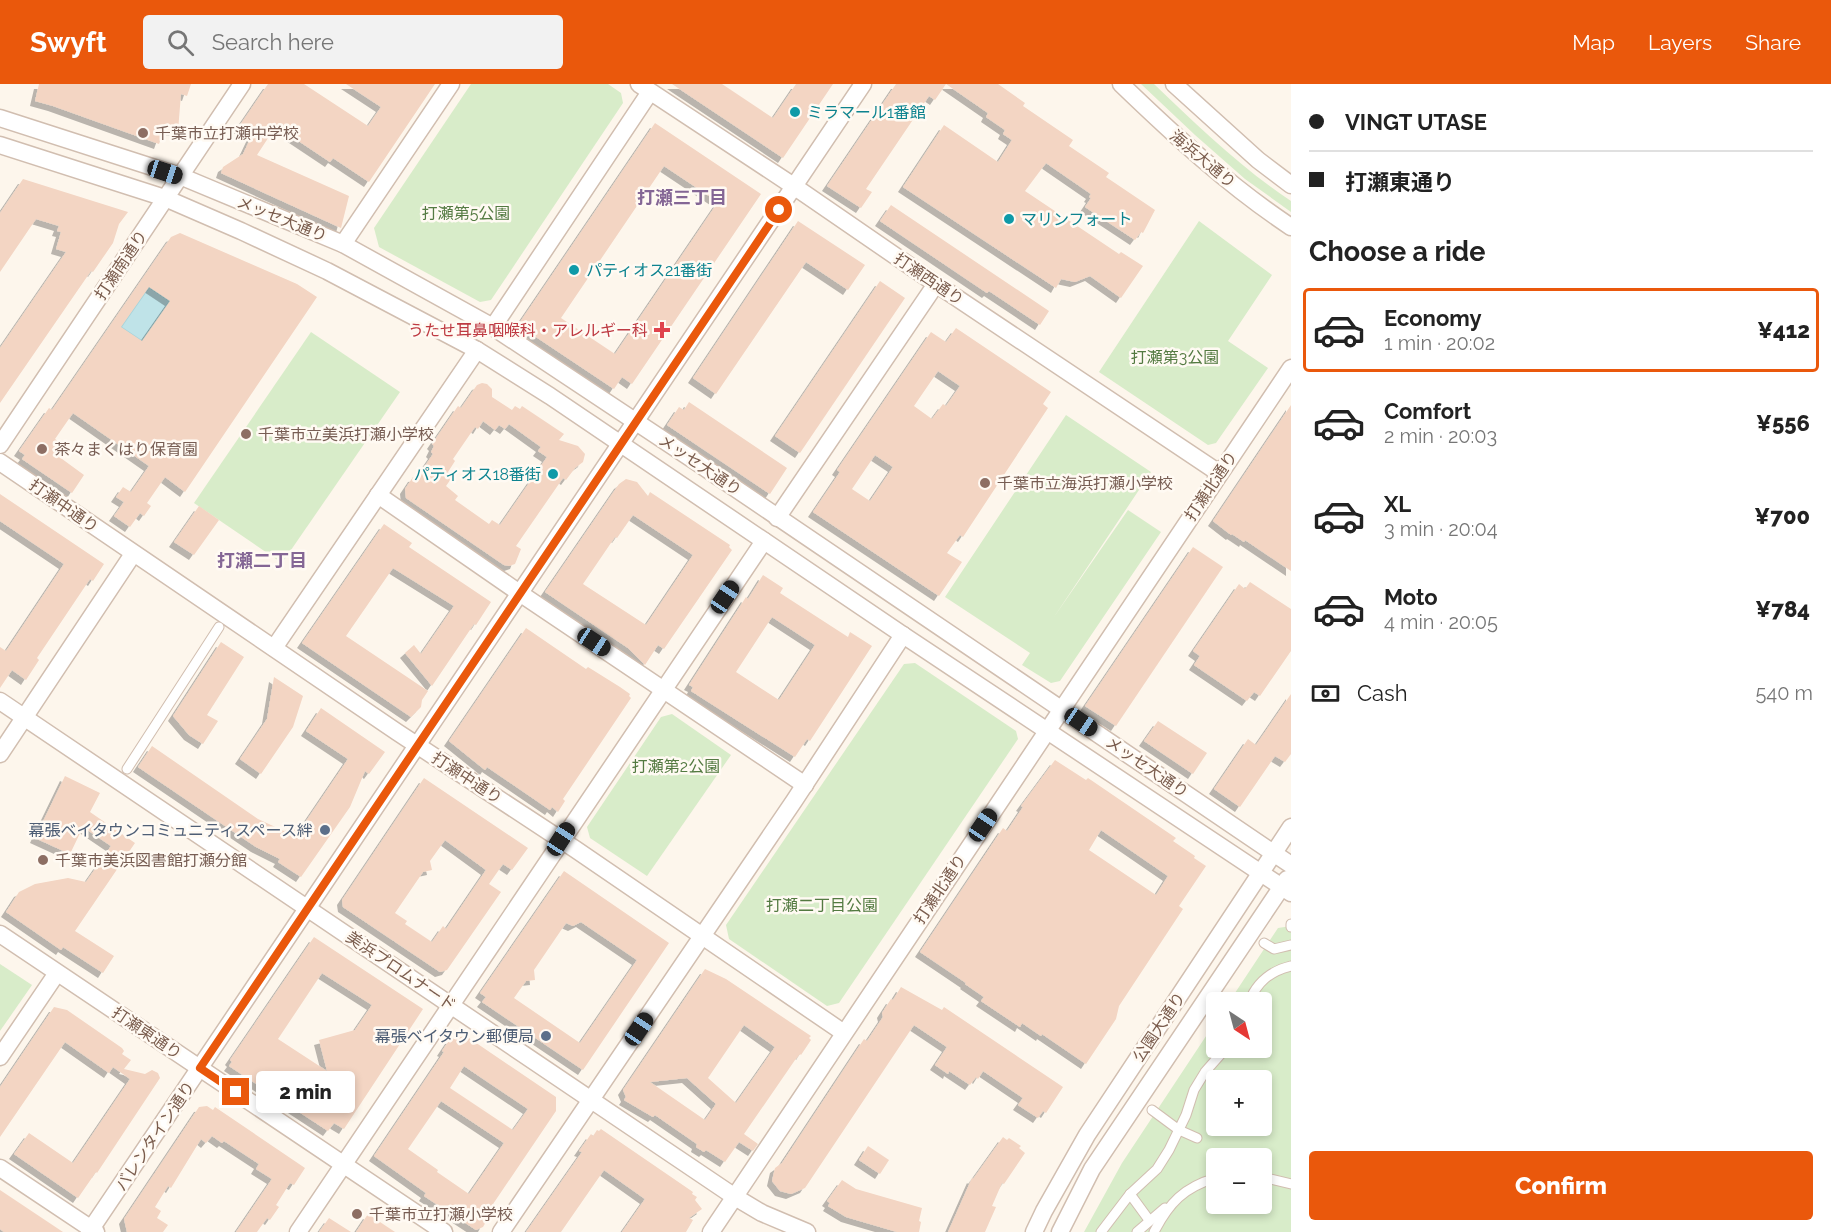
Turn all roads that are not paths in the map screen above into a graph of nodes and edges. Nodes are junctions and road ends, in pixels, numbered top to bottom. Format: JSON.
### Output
{"nodes":[{"id":1,"x":242,"y":84,"type":"edge"},
{"id":2,"x":451,"y":84,"type":"edge"},
{"id":3,"x":864,"y":84,"type":"edge"},
{"id":4,"x":1121,"y":84,"type":"edge"},
{"id":5,"x":1174,"y":84,"type":"edge"},
{"id":6,"x":645,"y":88,"type":"edge"},
{"id":7,"x":0,"y":118,"type":"edge"},
{"id":8,"x":0,"y":146,"type":"edge"},
{"id":9,"x":180,"y":176,"type":"junction"},
{"id":10,"x":1291,"y":185,"type":"edge"},
{"id":11,"x":795,"y":187,"type":"junction"},
{"id":12,"x":165,"y":198,"type":"junction"},
{"id":13,"x":1291,"y":227,"type":"edge"},
{"id":14,"x":343,"y":244,"type":"junction"},
{"id":15,"x":936,"y":284,"type":"junction"},
{"id":16,"x":493,"y":327,"type":"junction"},
{"id":17,"x":477,"y":350,"type":"junction"},
{"id":18,"x":1291,"y":368,"type":"edge"},
{"id":19,"x":636,"y":423,"type":"junction"},
{"id":20,"x":621,"y":444,"type":"junction"},
{"id":21,"x":0,"y":445,"type":"edge"},
{"id":22,"x":0,"y":462,"type":"edge"},
{"id":23,"x":1219,"y":473,"type":"junction"},
{"id":24,"x":378,"y":495,"type":"junction"},
{"id":25,"x":777,"y":518,"type":"junction"},
{"id":26,"x":764,"y":541,"type":"junction"},
{"id":27,"x":134,"y":554,"type":"junction"},
{"id":28,"x":521,"y":594,"type":"junction"},
{"id":29,"x":219,"y":627,"type":"dead end"},
{"id":30,"x":903,"y":635,"type":"junction"},
{"id":31,"x":274,"y":648,"type":"junction"},
{"id":32,"x":663,"y":688,"type":"junction"},
{"id":33,"x":0,"y":701,"type":"edge"},
{"id":34,"x":1061,"y":708,"type":"junction"},
{"id":35,"x":25,"y":718,"type":"junction"},
{"id":36,"x":1046,"y":730,"type":"junction"},
{"id":37,"x":418,"y":746,"type":"junction"},
{"id":38,"x":0,"y":754,"type":"edge"},
{"id":39,"x":127,"y":769,"type":"dead end"},
{"id":40,"x":805,"y":784,"type":"junction"},
{"id":41,"x":1291,"y":827,"type":"edge"},
{"id":42,"x":561,"y":839,"type":"junction"},
{"id":43,"x":1274,"y":853,"type":"junction"},
{"id":44,"x":1291,"y":865,"type":"edge"},
{"id":45,"x":1261,"y":873,"type":"junction"},
{"id":46,"x":1288,"y":884,"type":"edge"},
{"id":47,"x":308,"y":908,"type":"junction"},
{"id":48,"x":0,"y":934,"type":"edge"},
{"id":49,"x":702,"y":936,"type":"junction"},
{"id":50,"x":1264,"y":943,"type":"dead end"},
{"id":51,"x":1289,"y":945,"type":"edge"},
{"id":52,"x":1291,"y":965,"type":"edge"},
{"id":53,"x":57,"y":973,"type":"junction"},
{"id":54,"x":1253,"y":992,"type":"edge"},
{"id":55,"x":450,"y":1004,"type":"junction"},
{"id":56,"x":844,"y":1033,"type":"junction"},
{"id":57,"x":0,"y":1057,"type":"edge"},
{"id":58,"x":1217,"y":1058,"type":"edge"},
{"id":59,"x":200,"y":1068,"type":"junction"},
{"id":60,"x":590,"y":1101,"type":"junction"},
{"id":61,"x":1152,"y":1110,"type":"dead end"},
{"id":62,"x":1179,"y":1130,"type":"junction"},
{"id":63,"x":1197,"y":1138,"type":"dead end"},
{"id":64,"x":343,"y":1165,"type":"junction"},
{"id":65,"x":0,"y":1168,"type":"edge"},
{"id":66,"x":1272,"y":1179,"type":"edge"},
{"id":67,"x":1206,"y":1181,"type":"edge"},
{"id":68,"x":1290,"y":1182,"type":"edge"},
{"id":69,"x":1130,"y":1194,"type":"junction"},
{"id":70,"x":735,"y":1197,"type":"junction"},
{"id":71,"x":1172,"y":1203,"type":"junction"},
{"id":72,"x":1149,"y":1220,"type":"junction"},
{"id":73,"x":92,"y":1231,"type":"edge"},
{"id":74,"x":298,"y":1232,"type":"edge"},
{"id":75,"x":444,"y":1232,"type":"edge"},
{"id":76,"x":501,"y":1232,"type":"edge"},
{"id":77,"x":711,"y":1232,"type":"edge"},
{"id":78,"x":807,"y":1232,"type":"edge"},
{"id":79,"x":1034,"y":1232,"type":"edge"},
{"id":80,"x":1060,"y":1232,"type":"edge"},
{"id":81,"x":1101,"y":1232,"type":"edge"},
{"id":82,"x":1137,"y":1232,"type":"edge"},
{"id":83,"x":1154,"y":1232,"type":"edge"}],
"edges":[{"from":1,"to":9,"type":"street","name":"打瀬南通り"},
{"from":2,"to":14,"type":"street"},
{"from":3,"to":11,"type":"street","name":"バレンタイン通り"},
{"from":4,"to":13,"type":"street","name":"海浜大通り"},
{"from":5,"to":10,"type":"street"},
{"from":6,"to":11,"type":"street","name":"打瀬西通り"},
{"from":6,"to":16,"type":"street"},
{"from":7,"to":9,"type":"street","name":"メッセ大通り"},
{"from":8,"to":12,"type":"street","name":"メッセ大通り"},
{"from":9,"to":12,"type":"street","name":"打瀬南通り"},
{"from":9,"to":14,"type":"street","name":"メッセ大通り"},
{"from":11,"to":15,"type":"street","name":"打瀬西通り"},
{"from":11,"to":19,"type":"street","name":"バレンタイン通り"},
{"from":12,"to":17,"type":"street","name":"メッセ大通り"},
{"from":12,"to":21,"type":"street","name":"打瀬南通り"},
{"from":14,"to":16,"type":"street","name":"メッセ大通り"},
{"from":15,"to":23,"type":"street","name":"打瀬西通り"},
{"from":15,"to":25,"type":"street"},
{"from":16,"to":19,"type":"street","name":"メッセ大通り"},
{"from":17,"to":20,"type":"street","name":"メッセ大通り"},
{"from":17,"to":24,"type":"street"},
{"from":18,"to":23,"type":"street","name":"打瀬北通り"},
{"from":19,"to":20,"type":"street","name":"バレンタイン通り"},
{"from":19,"to":25,"type":"street","name":"メッセ大通り"},
{"from":20,"to":26,"type":"street","name":"メッセ大通り"},
{"from":20,"to":28,"type":"street","name":"バレンタイン通り"},
{"from":22,"to":27,"type":"street","name":"打瀬中通り"},
{"from":23,"to":34,"type":"street","name":"打瀬北通り"},
{"from":24,"to":28,"type":"street"},
{"from":24,"to":31,"type":"street"},
{"from":25,"to":34,"type":"street","name":"メッセ大通り"},
{"from":26,"to":30,"type":"street","name":"メッセ大通り"},
{"from":26,"to":32,"type":"street"},
{"from":27,"to":31,"type":"street","name":"打瀬中通り"},
{"from":27,"to":35,"type":"street"},
{"from":28,"to":32,"type":"street"},
{"from":28,"to":37,"type":"street","name":"バレンタイン通り"},
{"from":29,"to":39,"type":"street"},
{"from":30,"to":36,"type":"street","name":"メッセ大通り"},
{"from":30,"to":40,"type":"street"},
{"from":31,"to":37,"type":"street","name":"打瀬中通り"},
{"from":32,"to":40,"type":"street"},
{"from":32,"to":42,"type":"street"},
{"from":33,"to":35,"type":"street","name":"美浜プロムナード"},
{"from":34,"to":36,"type":"street","name":"打瀬北通り"},
{"from":34,"to":43,"type":"street","name":"メッセ大通り"},
{"from":35,"to":38,"type":"street"},
{"from":35,"to":47,"type":"street","name":"美浜プロムナード"},
{"from":36,"to":45,"type":"street","name":"メッセ大通り"},
{"from":36,"to":56,"type":"street","name":"打瀬北通り"},
{"from":37,"to":42,"type":"street","name":"打瀬中通り"},
{"from":37,"to":47,"type":"street","name":"バレンタイン通り"},
{"from":40,"to":49,"type":"street"},
{"from":41,"to":43,"type":"street","name":"公園大通り"},
{"from":42,"to":49,"type":"street","name":"打瀬中通り"},
{"from":42,"to":55,"type":"street"},
{"from":43,"to":44,"type":"street","name":"メッセ大通り"},
{"from":43,"to":45,"type":"street","name":"公園大通り"},
{"from":45,"to":46,"type":"street","name":"メッセ大通り"},
{"from":45,"to":79,"type":"street","name":"公園大通り"},
{"from":46,"to":80,"type":"street","name":"公園大通り"},
{"from":47,"to":55,"type":"street","name":"美浜プロムナード"},
{"from":47,"to":59,"type":"street","name":"バレンタイン通り"},
{"from":48,"to":53,"type":"street","name":"打瀬東通り"},
{"from":49,"to":56,"type":"street","name":"打瀬中通り"},
{"from":49,"to":60,"type":"street"},
{"from":50,"to":51,"type":"street"},
{"from":51,"to":52,"type":"street"},
{"from":52,"to":54,"type":"street"},
{"from":53,"to":57,"type":"street"},
{"from":53,"to":59,"type":"street","name":"打瀬東通り"},
{"from":55,"to":60,"type":"street","name":"美浜プロムナード"},
{"from":55,"to":64,"type":"street"},
{"from":56,"to":70,"type":"street","name":"打瀬北通り"},
{"from":58,"to":62,"type":"street"},
{"from":59,"to":64,"type":"street","name":"打瀬東通り"},
{"from":59,"to":73,"type":"street","name":"バレンタイン通り"},
{"from":60,"to":70,"type":"street","name":"美浜プロムナード"},
{"from":60,"to":76,"type":"street"},
{"from":61,"to":62,"type":"street"},
{"from":62,"to":63,"type":"street"},
{"from":62,"to":69,"type":"street"},
{"from":64,"to":74,"type":"street"},
{"from":64,"to":75,"type":"street","name":"打瀬東通り"},
{"from":65,"to":73,"type":"street"},
{"from":66,"to":68,"type":"street"},
{"from":67,"to":71,"type":"street"},
{"from":69,"to":72,"type":"street"},
{"from":69,"to":81,"type":"street"},
{"from":70,"to":77,"type":"street","name":"打瀬北通り"},
{"from":70,"to":78,"type":"street","name":"美浜プロムナード"},
{"from":71,"to":72,"type":"street"},
{"from":71,"to":83,"type":"street"},
{"from":72,"to":82,"type":"street"}]}
